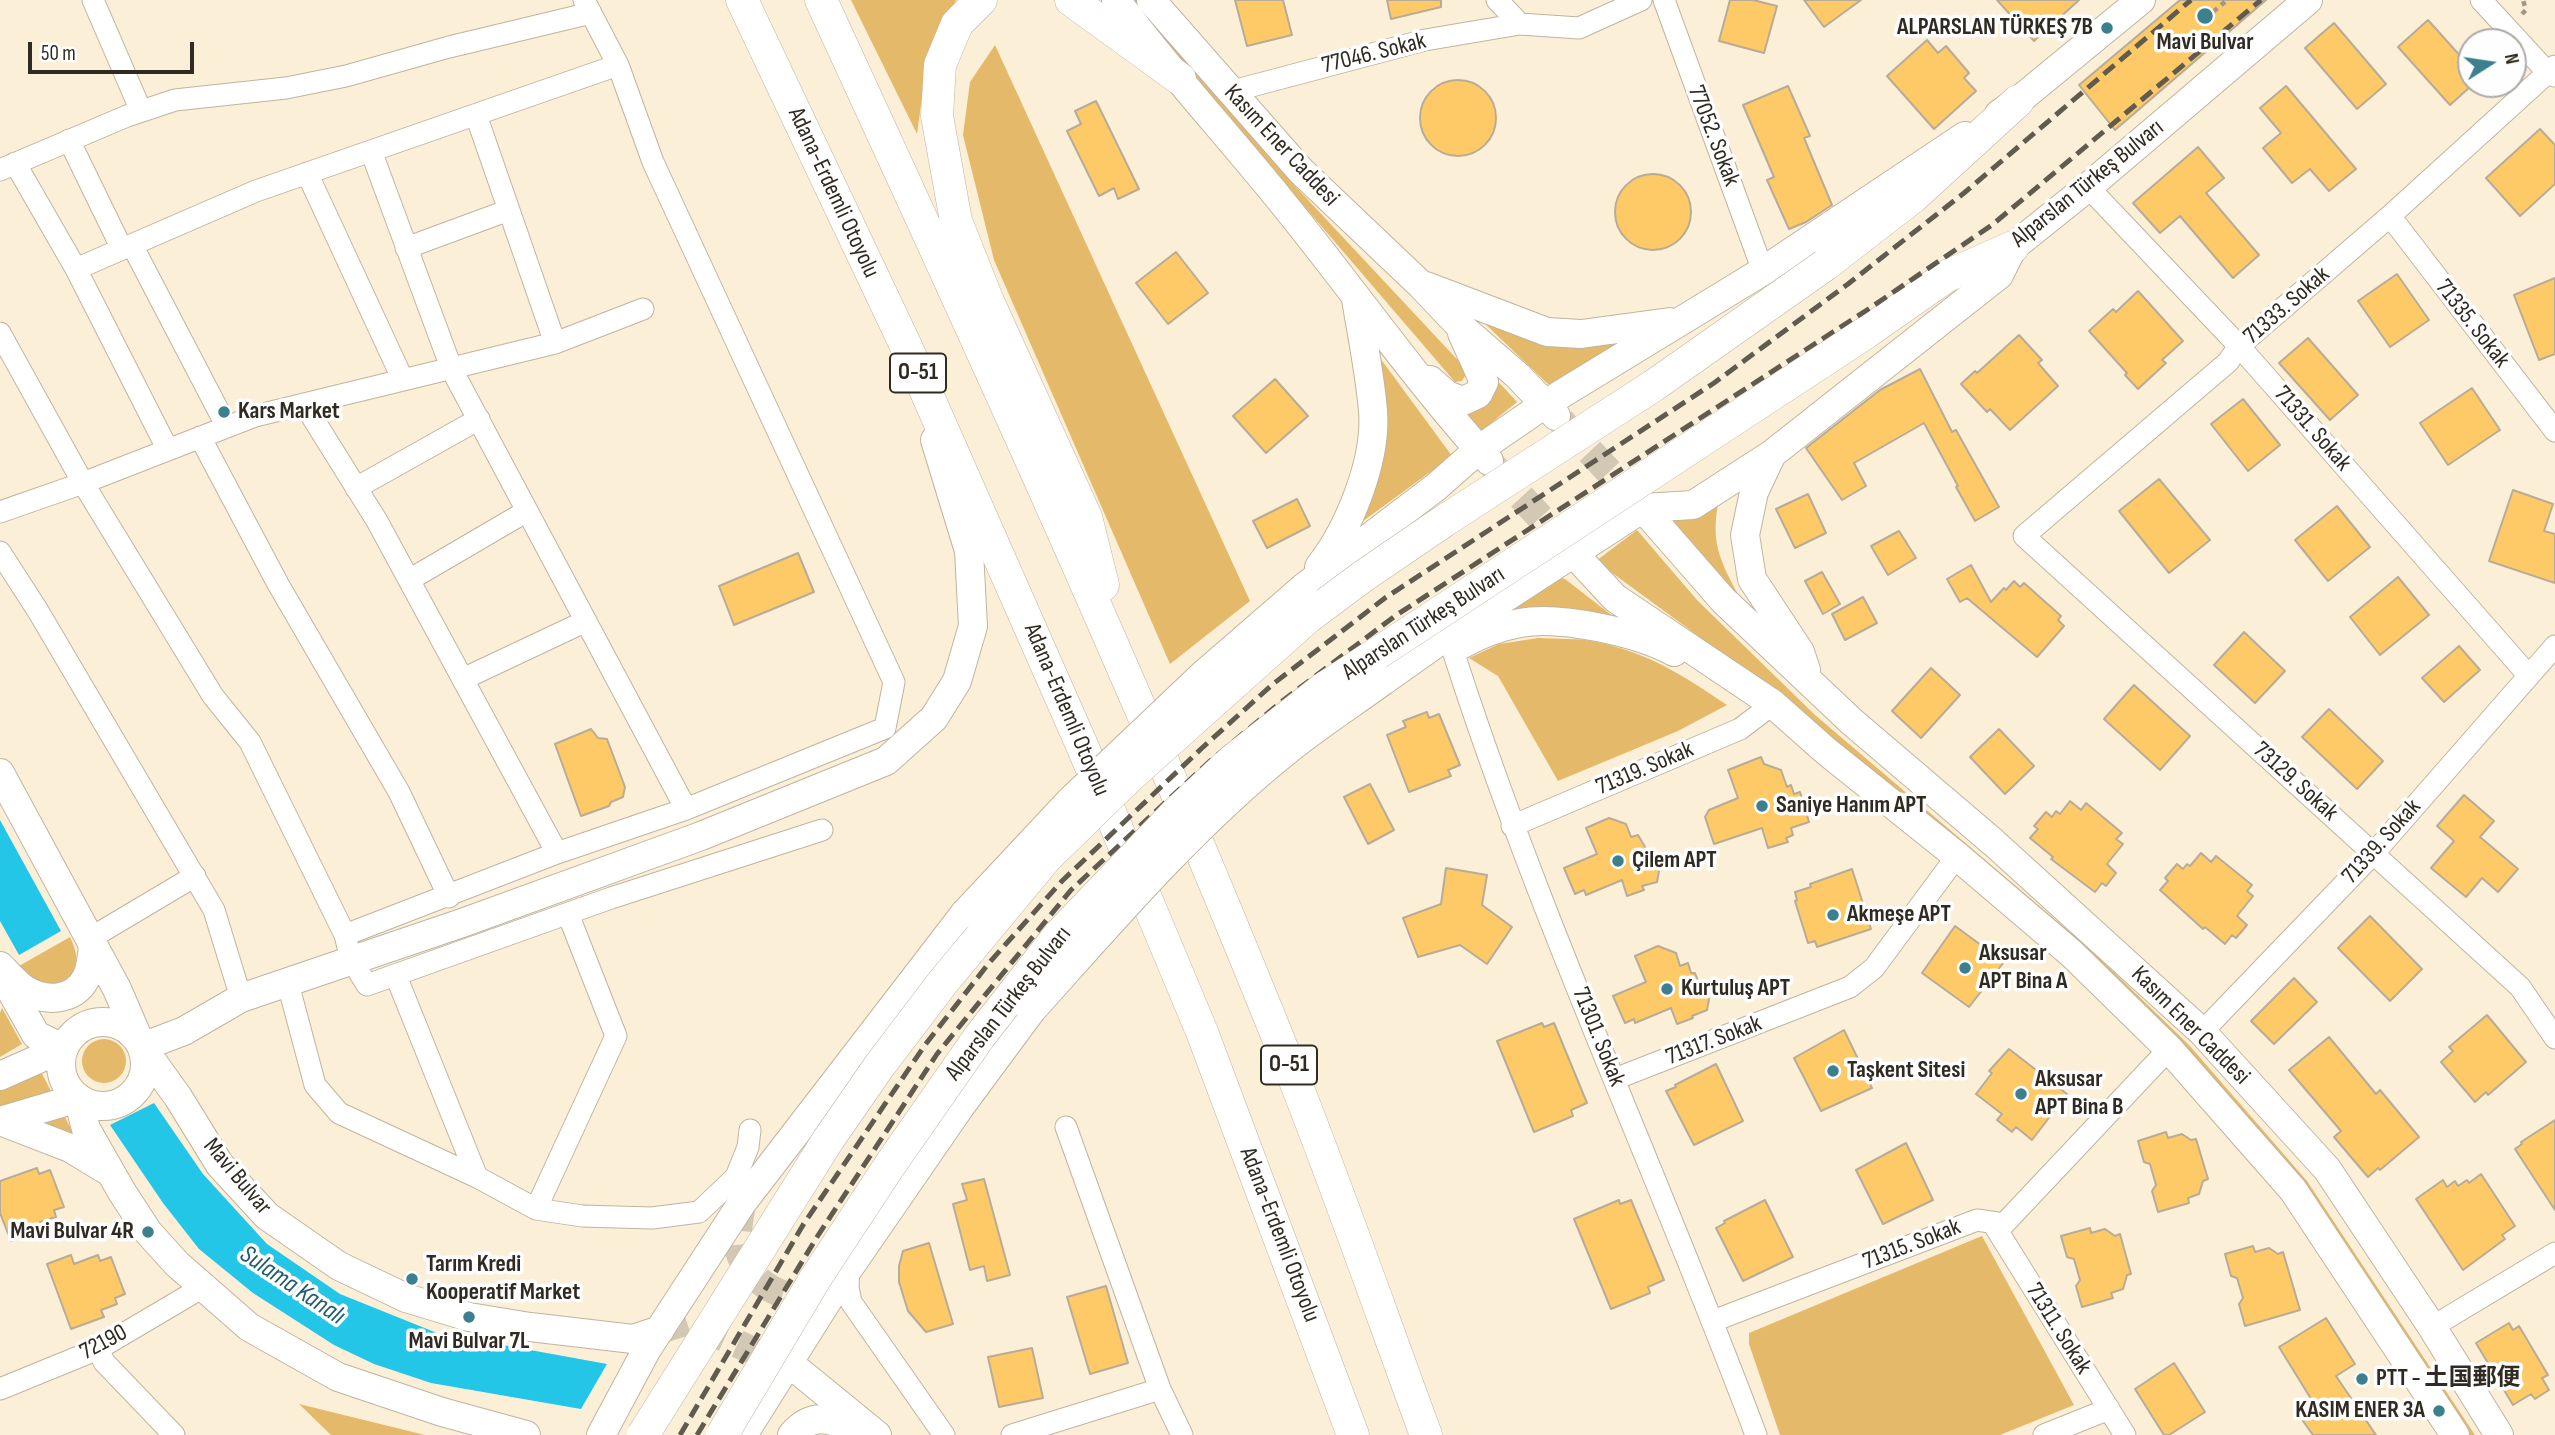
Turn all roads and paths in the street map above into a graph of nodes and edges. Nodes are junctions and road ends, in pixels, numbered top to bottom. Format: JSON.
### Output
{"nodes":[{"id":1,"x":93,"y":0,"type":"edge"},
{"id":2,"x":742,"y":0,"type":"edge"},
{"id":3,"x":821,"y":0,"type":"edge"},
{"id":4,"x":981,"y":0,"type":"edge"},
{"id":5,"x":1071,"y":0,"type":"edge"},
{"id":6,"x":1116,"y":0,"type":"edge"},
{"id":7,"x":1151,"y":0,"type":"edge"},
{"id":8,"x":1497,"y":0,"type":"edge"},
{"id":9,"x":1641,"y":0,"type":"edge"},
{"id":10,"x":1664,"y":0,"type":"edge"},
{"id":11,"x":2141,"y":0,"type":"edge"},
{"id":12,"x":2227,"y":0,"type":"edge"},
{"id":13,"x":2308,"y":0,"type":"edge"},
{"id":14,"x":2481,"y":0,"type":"edge"},
{"id":15,"x":587,"y":7,"type":"edge"},
{"id":16,"x":2206,"y":18,"type":"dead end"},
{"id":17,"x":1520,"y":24,"type":"junction"},
{"id":18,"x":618,"y":65,"type":"junction"},
{"id":19,"x":2553,"y":72,"type":"edge"},
{"id":20,"x":1180,"y":79,"type":"junction"},
{"id":21,"x":1230,"y":92,"type":"junction"},
{"id":22,"x":2018,"y":101,"type":"junction"},
{"id":23,"x":141,"y":111,"type":"junction"},
{"id":24,"x":476,"y":114,"type":"junction"},
{"id":25,"x":69,"y":140,"type":"junction"},
{"id":26,"x":371,"y":151,"type":"junction"},
{"id":27,"x":8,"y":167,"type":"edge"},
{"id":28,"x":307,"y":173,"type":"junction"},
{"id":29,"x":2088,"y":187,"type":"junction"},
{"id":30,"x":509,"y":210,"type":"junction"},
{"id":31,"x":2390,"y":216,"type":"junction"},
{"id":32,"x":127,"y":247,"type":"junction"},
{"id":33,"x":2013,"y":247,"type":"junction"},
{"id":34,"x":406,"y":248,"type":"junction"},
{"id":35,"x":76,"y":270,"type":"junction"},
{"id":36,"x":1763,"y":271,"type":"junction"},
{"id":37,"x":1420,"y":284,"type":"junction"},
{"id":38,"x":1356,"y":296,"type":"junction"},
{"id":39,"x":643,"y":309,"type":"dead end"},
{"id":40,"x":1681,"y":321,"type":"junction"},
{"id":41,"x":1458,"y":324,"type":"junction"},
{"id":42,"x":0,"y":333,"type":"edge"},
{"id":43,"x":555,"y":343,"type":"junction"},
{"id":44,"x":905,"y":344,"type":"junction"},
{"id":45,"x":2239,"y":346,"type":"junction"},
{"id":46,"x":1397,"y":350,"type":"junction"},
{"id":47,"x":452,"y":370,"type":"junction"},
{"id":48,"x":403,"y":380,"type":"junction"},
{"id":49,"x":304,"y":404,"type":"junction"},
{"id":50,"x":1550,"y":410,"type":"junction"},
{"id":51,"x":479,"y":419,"type":"junction"},
{"id":52,"x":227,"y":427,"type":"junction"},
{"id":53,"x":2555,"y":431,"type":"edge"},
{"id":54,"x":200,"y":438,"type":"junction"},
{"id":55,"x":168,"y":450,"type":"junction"},
{"id":56,"x":1772,"y":454,"type":"junction"},
{"id":57,"x":1483,"y":456,"type":"junction"},
{"id":58,"x":83,"y":484,"type":"junction"},
{"id":59,"x":356,"y":488,"type":"junction"},
{"id":60,"x":1639,"y":503,"type":"junction"},
{"id":61,"x":527,"y":510,"type":"junction"},
{"id":62,"x":0,"y":512,"type":"edge"},
{"id":63,"x":2024,"y":536,"type":"joint"},
{"id":64,"x":1569,"y":547,"type":"junction"},
{"id":65,"x":0,"y":552,"type":"edge"},
{"id":66,"x":409,"y":580,"type":"junction"},
{"id":67,"x":1303,"y":588,"type":"junction"},
{"id":68,"x":586,"y":621,"type":"junction"},
{"id":69,"x":1450,"y":642,"type":"junction"},
{"id":70,"x":2555,"y":646,"type":"edge"},
{"id":71,"x":1124,"y":671,"type":"junction"},
{"id":72,"x":2529,"y":677,"type":"junction"},
{"id":73,"x":463,"y":679,"type":"junction"},
{"id":74,"x":1809,"y":681,"type":"junction"},
{"id":75,"x":1773,"y":704,"type":"junction"},
{"id":76,"x":0,"y":773,"type":"edge"},
{"id":77,"x":686,"y":809,"type":"junction"},
{"id":78,"x":1513,"y":825,"type":"junction"},
{"id":79,"x":822,"y":830,"type":"dead end"},
{"id":80,"x":558,"y":853,"type":"junction"},
{"id":81,"x":2374,"y":853,"type":"junction"},
{"id":82,"x":1957,"y":856,"type":"junction"},
{"id":83,"x":195,"y":876,"type":"junction"},
{"id":84,"x":449,"y":897,"type":"junction"},
{"id":85,"x":568,"y":914,"type":"junction"},
{"id":86,"x":91,"y":942,"type":"junction"},
{"id":87,"x":348,"y":947,"type":"junction"},
{"id":88,"x":0,"y":966,"type":"edge"},
{"id":89,"x":0,"y":972,"type":"edge"},
{"id":90,"x":396,"y":976,"type":"junction"},
{"id":91,"x":287,"y":980,"type":"junction"},
{"id":92,"x":241,"y":998,"type":"junction"},
{"id":93,"x":2202,"y":1032,"type":"junction"},
{"id":94,"x":2555,"y":1038,"type":"edge"},
{"id":95,"x":142,"y":1047,"type":"junction"},
{"id":96,"x":63,"y":1048,"type":"junction"},
{"id":97,"x":2169,"y":1048,"type":"junction"},
{"id":98,"x":0,"y":1076,"type":"edge"},
{"id":99,"x":1615,"y":1079,"type":"junction"},
{"id":100,"x":78,"y":1098,"type":"junction"},
{"id":101,"x":0,"y":1121,"type":"edge"},
{"id":102,"x":1066,"y":1128,"type":"dead end"},
{"id":103,"x":750,"y":1130,"type":"dead end"},
{"id":104,"x":110,"y":1172,"type":"junction"},
{"id":105,"x":477,"y":1177,"type":"junction"},
{"id":106,"x":536,"y":1209,"type":"junction"},
{"id":107,"x":1992,"y":1222,"type":"junction"},
{"id":108,"x":2555,"y":1253,"type":"edge"},
{"id":109,"x":849,"y":1269,"type":"junction"},
{"id":110,"x":203,"y":1287,"type":"junction"},
{"id":111,"x":1713,"y":1321,"type":"junction"},
{"id":112,"x":2432,"y":1327,"type":"junction"},
{"id":113,"x":660,"y":1330,"type":"junction"},
{"id":114,"x":98,"y":1349,"type":"junction"},
{"id":115,"x":786,"y":1366,"type":"junction"},
{"id":116,"x":0,"y":1389,"type":"edge"},
{"id":117,"x":1160,"y":1389,"type":"junction"},
{"id":118,"x":2109,"y":1409,"type":"junction"},
{"id":119,"x":490,"y":1429,"type":"edge"},
{"id":120,"x":174,"y":1435,"type":"edge"},
{"id":121,"x":526,"y":1435,"type":"edge"},
{"id":122,"x":601,"y":1435,"type":"edge"},
{"id":123,"x":643,"y":1435,"type":"edge"},
{"id":124,"x":722,"y":1435,"type":"edge"},
{"id":125,"x":743,"y":1435,"type":"edge"},
{"id":126,"x":792,"y":1435,"type":"edge"},
{"id":127,"x":875,"y":1435,"type":"edge"},
{"id":128,"x":944,"y":1435,"type":"edge"},
{"id":129,"x":1012,"y":1435,"type":"edge"},
{"id":130,"x":1182,"y":1435,"type":"edge"},
{"id":131,"x":1353,"y":1435,"type":"edge"},
{"id":132,"x":1426,"y":1435,"type":"edge"},
{"id":133,"x":1756,"y":1435,"type":"edge"},
{"id":134,"x":2045,"y":1435,"type":"edge"},
{"id":135,"x":2125,"y":1435,"type":"edge"},
{"id":136,"x":2455,"y":1435,"type":"edge"},
{"id":137,"x":2499,"y":1435,"type":"edge"}],
"edges":[{"from":1,"to":23,"type":"street"},
{"from":2,"to":44,"type":"highway","name":"Adana-Erdemli Otoyolu","number":"O-51"},
{"from":3,"to":71,"type":"highway","number":"O-51"},
{"from":4,"to":71,"type":"highway"},
{"from":5,"to":20,"type":"highway"},
{"from":6,"to":20,"type":"main road","name":"Kasım Ener Caddesi"},
{"from":7,"to":21,"type":"main road","name":"Kasım Ener Caddesi"},
{"from":8,"to":17,"type":"street"},
{"from":9,"to":17,"type":"street","name":"77046. Sokak"},
{"from":10,"to":36,"type":"street","name":"77052. Sokak"},
{"from":11,"to":22,"type":"main road"},
{"from":12,"to":16,"type":"path"},
{"from":13,"to":29,"type":"main road","name":"Alparslan Türkeş Bulvarı"},
{"from":14,"to":19,"type":"street"},
{"from":15,"to":18,"type":"street"},
{"from":15,"to":23,"type":"street"},
{"from":17,"to":21,"type":"street","name":"77046. Sokak"},
{"from":18,"to":24,"type":"street"},
{"from":18,"to":77,"type":"street"},
{"from":19,"to":31,"type":"street","name":"71333. Sokak"},
{"from":20,"to":38,"type":"main road","name":"Kasım Ener Caddesi"},
{"from":21,"to":37,"type":"main road","name":"Kasım Ener Caddesi"},
{"from":22,"to":36,"type":"main road"},
{"from":22,"to":123,"type":"highway","bridge":true},
{"from":23,"to":25,"type":"street"},
{"from":24,"to":26,"type":"street"},
{"from":24,"to":30,"type":"street"},
{"from":25,"to":27,"type":"street"},
{"from":25,"to":32,"type":"street"},
{"from":26,"to":28,"type":"street"},
{"from":26,"to":34,"type":"street"},
{"from":27,"to":35,"type":"street"},
{"from":28,"to":32,"type":"street"},
{"from":28,"to":48,"type":"street"},
{"from":29,"to":33,"type":"main road","name":"Alparslan Türkeş Bulvarı"},
{"from":29,"to":45,"type":"street","name":"71331. Sokak"},
{"from":30,"to":34,"type":"street"},
{"from":30,"to":43,"type":"street"},
{"from":31,"to":45,"type":"street","name":"71333. Sokak"},
{"from":31,"to":53,"type":"street","name":"71335. Sokak"},
{"from":32,"to":35,"type":"street"},
{"from":32,"to":52,"type":"street"},
{"from":33,"to":56,"type":"main road","name":"Alparslan Türkeş Bulvarı"},
{"from":33,"to":124,"type":"highway","name":"Alparslan Türkeş Bulvarı","bridge":true},
{"from":34,"to":47,"type":"street"},
{"from":35,"to":55,"type":"street"},
{"from":36,"to":40,"type":"main road"},
{"from":37,"to":40,"type":"main road"},
{"from":37,"to":41,"type":"main road","name":"Kasım Ener Caddesi"},
{"from":38,"to":46,"type":"main road","name":"Kasım Ener Caddesi"},
{"from":38,"to":67,"type":"main road"},
{"from":39,"to":43,"type":"street"},
{"from":40,"to":50,"type":"main road"},
{"from":41,"to":46,"type":"main road"},
{"from":41,"to":50,"type":"main road"},
{"from":42,"to":58,"type":"street"},
{"from":43,"to":47,"type":"street"},
{"from":44,"to":87,"type":"main road"},
{"from":44,"to":131,"type":"highway","name":"Adana-Erdemli Otoyolu","number":"O-51"},
{"from":45,"to":63,"type":"street","name":"71333. Sokak"},
{"from":45,"to":72,"type":"street","name":"71331. Sokak"},
{"from":46,"to":57,"type":"main road"},
{"from":47,"to":48,"type":"street"},
{"from":47,"to":51,"type":"street"},
{"from":48,"to":49,"type":"street"},
{"from":49,"to":52,"type":"street"},
{"from":49,"to":59,"type":"street"},
{"from":50,"to":57,"type":"main road"},
{"from":51,"to":59,"type":"street"},
{"from":51,"to":61,"type":"street"},
{"from":52,"to":54,"type":"street"},
{"from":54,"to":55,"type":"street"},
{"from":54,"to":84,"type":"street"},
{"from":55,"to":58,"type":"street"},
{"from":56,"to":60,"type":"main road","name":"Alparslan Türkeş Bulvarı"},
{"from":56,"to":74,"type":"main road"},
{"from":57,"to":67,"type":"main road"},
{"from":58,"to":62,"type":"street"},
{"from":58,"to":87,"type":"street"},
{"from":59,"to":66,"type":"street"},
{"from":60,"to":64,"type":"main road","name":"Alparslan Türkeş Bulvarı"},
{"from":60,"to":74,"type":"main road","name":"Kasım Ener Caddesi"},
{"from":61,"to":66,"type":"street"},
{"from":61,"to":68,"type":"street"},
{"from":63,"to":81,"type":"street","name":"73129. Sokak"},
{"from":64,"to":69,"type":"main road","name":"Alparslan Türkeş Bulvarı"},
{"from":64,"to":75,"type":"main road"},
{"from":65,"to":83,"type":"street"},
{"from":66,"to":73,"type":"street"},
{"from":67,"to":113,"type":"main road","bridge":true},
{"from":68,"to":73,"type":"street"},
{"from":68,"to":77,"type":"street"},
{"from":69,"to":75,"type":"main road"},
{"from":69,"to":78,"type":"street","name":"71301. Sokak"},
{"from":69,"to":109,"type":"main road","name":"Alparslan Türkeş Bulvarı","bridge":true},
{"from":70,"to":72,"type":"street","name":"71339. Sokak"},
{"from":71,"to":132,"type":"highway","number":"O-51"},
{"from":72,"to":81,"type":"street","name":"71339. Sokak"},
{"from":73,"to":80,"type":"street"},
{"from":74,"to":93,"type":"main road","name":"Kasım Ener Caddesi"},
{"from":75,"to":78,"type":"street","name":"71319. Sokak"},
{"from":75,"to":82,"type":"main road","name":"Kasım Ener Caddesi"},
{"from":76,"to":86,"type":"main road","name":"Mavi Bulvar"},
{"from":77,"to":80,"type":"street"},
{"from":78,"to":99,"type":"street","name":"71301. Sokak"},
{"from":79,"to":85,"type":"street"},
{"from":80,"to":84,"type":"street"},
{"from":81,"to":93,"type":"street","name":"71339. Sokak"},
{"from":81,"to":94,"type":"street","name":"73129. Sokak"},
{"from":82,"to":97,"type":"main road","name":"Kasım Ener Caddesi"},
{"from":82,"to":99,"type":"street","name":"71317. Sokak"},
{"from":83,"to":86,"type":"street"},
{"from":83,"to":92,"type":"street"},
{"from":84,"to":87,"type":"street"},
{"from":85,"to":90,"type":"street"},
{"from":85,"to":106,"type":"street"},
{"from":86,"to":88,"type":"main road"},
{"from":86,"to":95,"type":"main road","name":"Mavi Bulvar"},
{"from":87,"to":90,"type":"street"},
{"from":87,"to":91,"type":"main road"},
{"from":89,"to":96,"type":"main road"},
{"from":90,"to":105,"type":"street"},
{"from":91,"to":92,"type":"main road"},
{"from":91,"to":105,"type":"street"},
{"from":92,"to":95,"type":"main road"},
{"from":93,"to":112,"type":"main road","name":"Kasım Ener Caddesi"},
{"from":95,"to":96,"type":"main road"},
{"from":95,"to":100,"type":"main road"},
{"from":95,"to":113,"type":"main road","name":"Mavi Bulvar"},
{"from":96,"to":98,"type":"main road"},
{"from":96,"to":100,"type":"main road"},
{"from":97,"to":107,"type":"street","name":"71315. Sokak"},
{"from":97,"to":136,"type":"main road","name":"Kasım Ener Caddesi"},
{"from":99,"to":111,"type":"street","name":"71301. Sokak"},
{"from":100,"to":101,"type":"main road"},
{"from":100,"to":104,"type":"main road"},
{"from":101,"to":104,"type":"main road"},
{"from":102,"to":117,"type":"street"},
{"from":103,"to":106,"type":"street"},
{"from":104,"to":110,"type":"main road"},
{"from":105,"to":106,"type":"street"},
{"from":107,"to":111,"type":"street","name":"71315. Sokak"},
{"from":107,"to":118,"type":"street","name":"71311. Sokak"},
{"from":108,"to":112,"type":"street"},
{"from":109,"to":115,"type":"main road","name":"Alparslan Türkeş Bulvarı"},
{"from":109,"to":128,"type":"street"},
{"from":110,"to":114,"type":"street","name":"72190"},
{"from":110,"to":119,"type":"main road"},
{"from":111,"to":133,"type":"street","name":"71301. Sokak"},
{"from":112,"to":137,"type":"main road","name":"Kasım Ener Caddesi"},
{"from":113,"to":122,"type":"main road"},
{"from":114,"to":116,"type":"street","name":"72190"},
{"from":114,"to":120,"type":"street"},
{"from":115,"to":125,"type":"main road","name":"Alparslan Türkeş Bulvarı"},
{"from":115,"to":127,"type":"main road"},
{"from":117,"to":129,"type":"street"},
{"from":117,"to":130,"type":"street"},
{"from":118,"to":134,"type":"street"},
{"from":118,"to":135,"type":"street","name":"71311. Sokak"},
{"from":119,"to":121,"type":"main road"},
{"from":126,"to":127,"type":"main road"}]}
